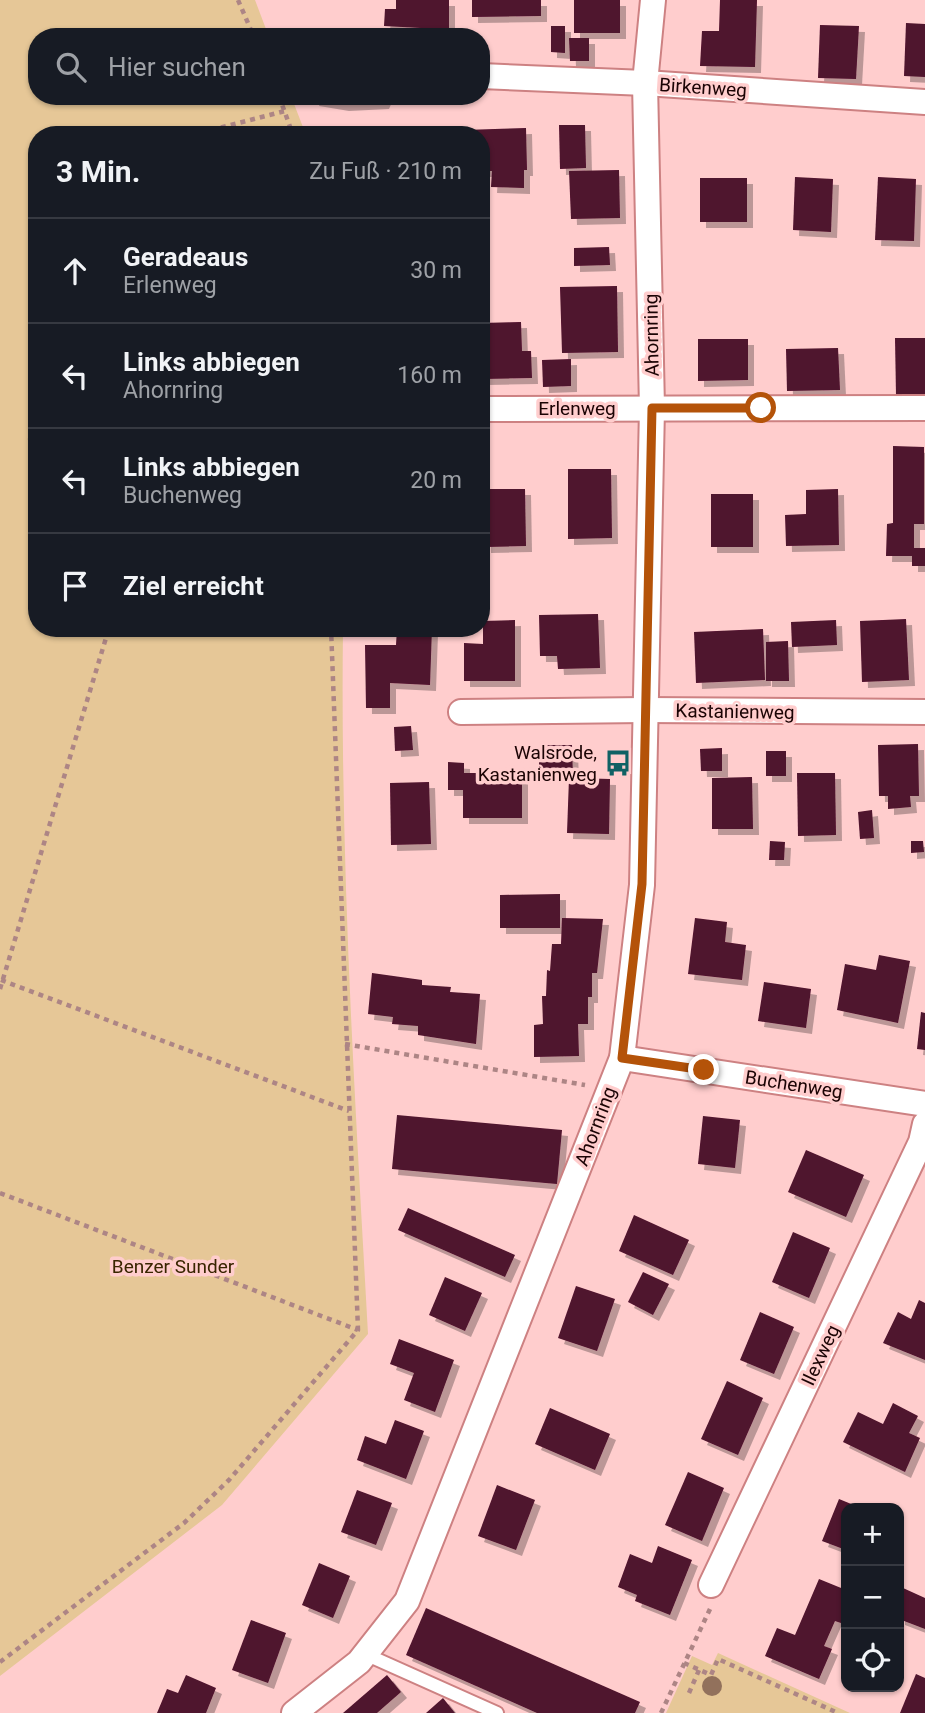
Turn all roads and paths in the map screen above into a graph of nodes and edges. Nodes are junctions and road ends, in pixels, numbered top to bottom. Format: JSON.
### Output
{"nodes":[{"id":1,"x":238,"y":0,"type":"edge"},
{"id":2,"x":653,"y":0,"type":"edge"},
{"id":3,"x":250,"y":28,"type":"edge"},
{"id":4,"x":490,"y":76,"type":"edge"},
{"id":5,"x":645,"y":83,"type":"junction"},
{"id":6,"x":925,"y":102,"type":"edge"},
{"id":7,"x":283,"y":105,"type":"edge"},
{"id":8,"x":285,"y":111,"type":"junction"},
{"id":9,"x":227,"y":126,"type":"edge"},
{"id":10,"x":290,"y":126,"type":"edge"},
{"id":11,"x":652,"y":408,"type":"junction"},
{"id":12,"x":925,"y":408,"type":"edge"},
{"id":13,"x":490,"y":409,"type":"edge"},
{"id":14,"x":106,"y":637,"type":"edge"},
{"id":15,"x":331,"y":637,"type":"edge"},
{"id":16,"x":645,"y":710,"type":"junction"},
{"id":17,"x":461,"y":712,"type":"dead end"},
{"id":18,"x":925,"y":712,"type":"edge"},
{"id":19,"x":1,"y":980,"type":"edge"},
{"id":20,"x":0,"y":989,"type":"edge"},
{"id":21,"x":345,"y":1044,"type":"junction"},
{"id":22,"x":622,"y":1058,"type":"junction"},
{"id":23,"x":611,"y":1089,"type":"junction"},
{"id":24,"x":925,"y":1104,"type":"edge"},
{"id":25,"x":349,"y":1111,"type":"junction"},
{"id":26,"x":925,"y":1124,"type":"edge"},
{"id":27,"x":0,"y":1193,"type":"edge"},
{"id":28,"x":358,"y":1330,"type":"junction"},
{"id":29,"x":711,"y":1585,"type":"joint"},
{"id":30,"x":365,"y":1654,"type":"junction"},
{"id":31,"x":0,"y":1662,"type":"edge"},
{"id":32,"x":684,"y":1663,"type":"junction"},
{"id":33,"x":699,"y":1670,"type":"junction"},
{"id":34,"x":689,"y":1693,"type":"dead end"},
{"id":35,"x":293,"y":1713,"type":"edge"},
{"id":36,"x":497,"y":1713,"type":"edge"},
{"id":37,"x":661,"y":1713,"type":"edge"},
{"id":38,"x":838,"y":1713,"type":"edge"}],
"edges":[{"from":1,"to":3,"type":"path"},
{"from":2,"to":5,"type":"street","name":"Ahornring"},
{"from":4,"to":5,"type":"street","name":"Birkenweg"},
{"from":5,"to":6,"type":"street","name":"Birkenweg"},
{"from":5,"to":11,"type":"street","name":"Ahornring"},
{"from":7,"to":8,"type":"path"},
{"from":8,"to":9,"type":"path"},
{"from":8,"to":10,"type":"path"},
{"from":11,"to":12,"type":"street","name":"Erlenweg"},
{"from":11,"to":13,"type":"street","name":"Erlenweg"},
{"from":11,"to":16,"type":"street","name":"Ahornring"},
{"from":14,"to":19,"type":"path"},
{"from":15,"to":21,"type":"path"},
{"from":16,"to":17,"type":"street","name":"Kastanienweg"},
{"from":16,"to":18,"type":"street","name":"Kastanienweg"},
{"from":16,"to":22,"type":"street","name":"Ahornring"},
{"from":19,"to":20,"type":"path"},
{"from":19,"to":25,"type":"path"},
{"from":21,"to":23,"type":"path"},
{"from":21,"to":25,"type":"path"},
{"from":22,"to":23,"type":"street","name":"Ahornring"},
{"from":22,"to":24,"type":"street","name":"Buchenweg"},
{"from":23,"to":30,"type":"street","name":"Ahornring"},
{"from":25,"to":28,"type":"path"},
{"from":26,"to":29,"type":"street","name":"Ilexweg"},
{"from":27,"to":28,"type":"path"},
{"from":28,"to":31,"type":"path"},
{"from":29,"to":32,"type":"path"},
{"from":30,"to":35,"type":"street","name":"Ahornring"},
{"from":30,"to":36,"type":"lane"},
{"from":32,"to":33,"type":"path"},
{"from":32,"to":37,"type":"path"},
{"from":33,"to":34,"type":"path"},
{"from":33,"to":38,"type":"path"}]}
